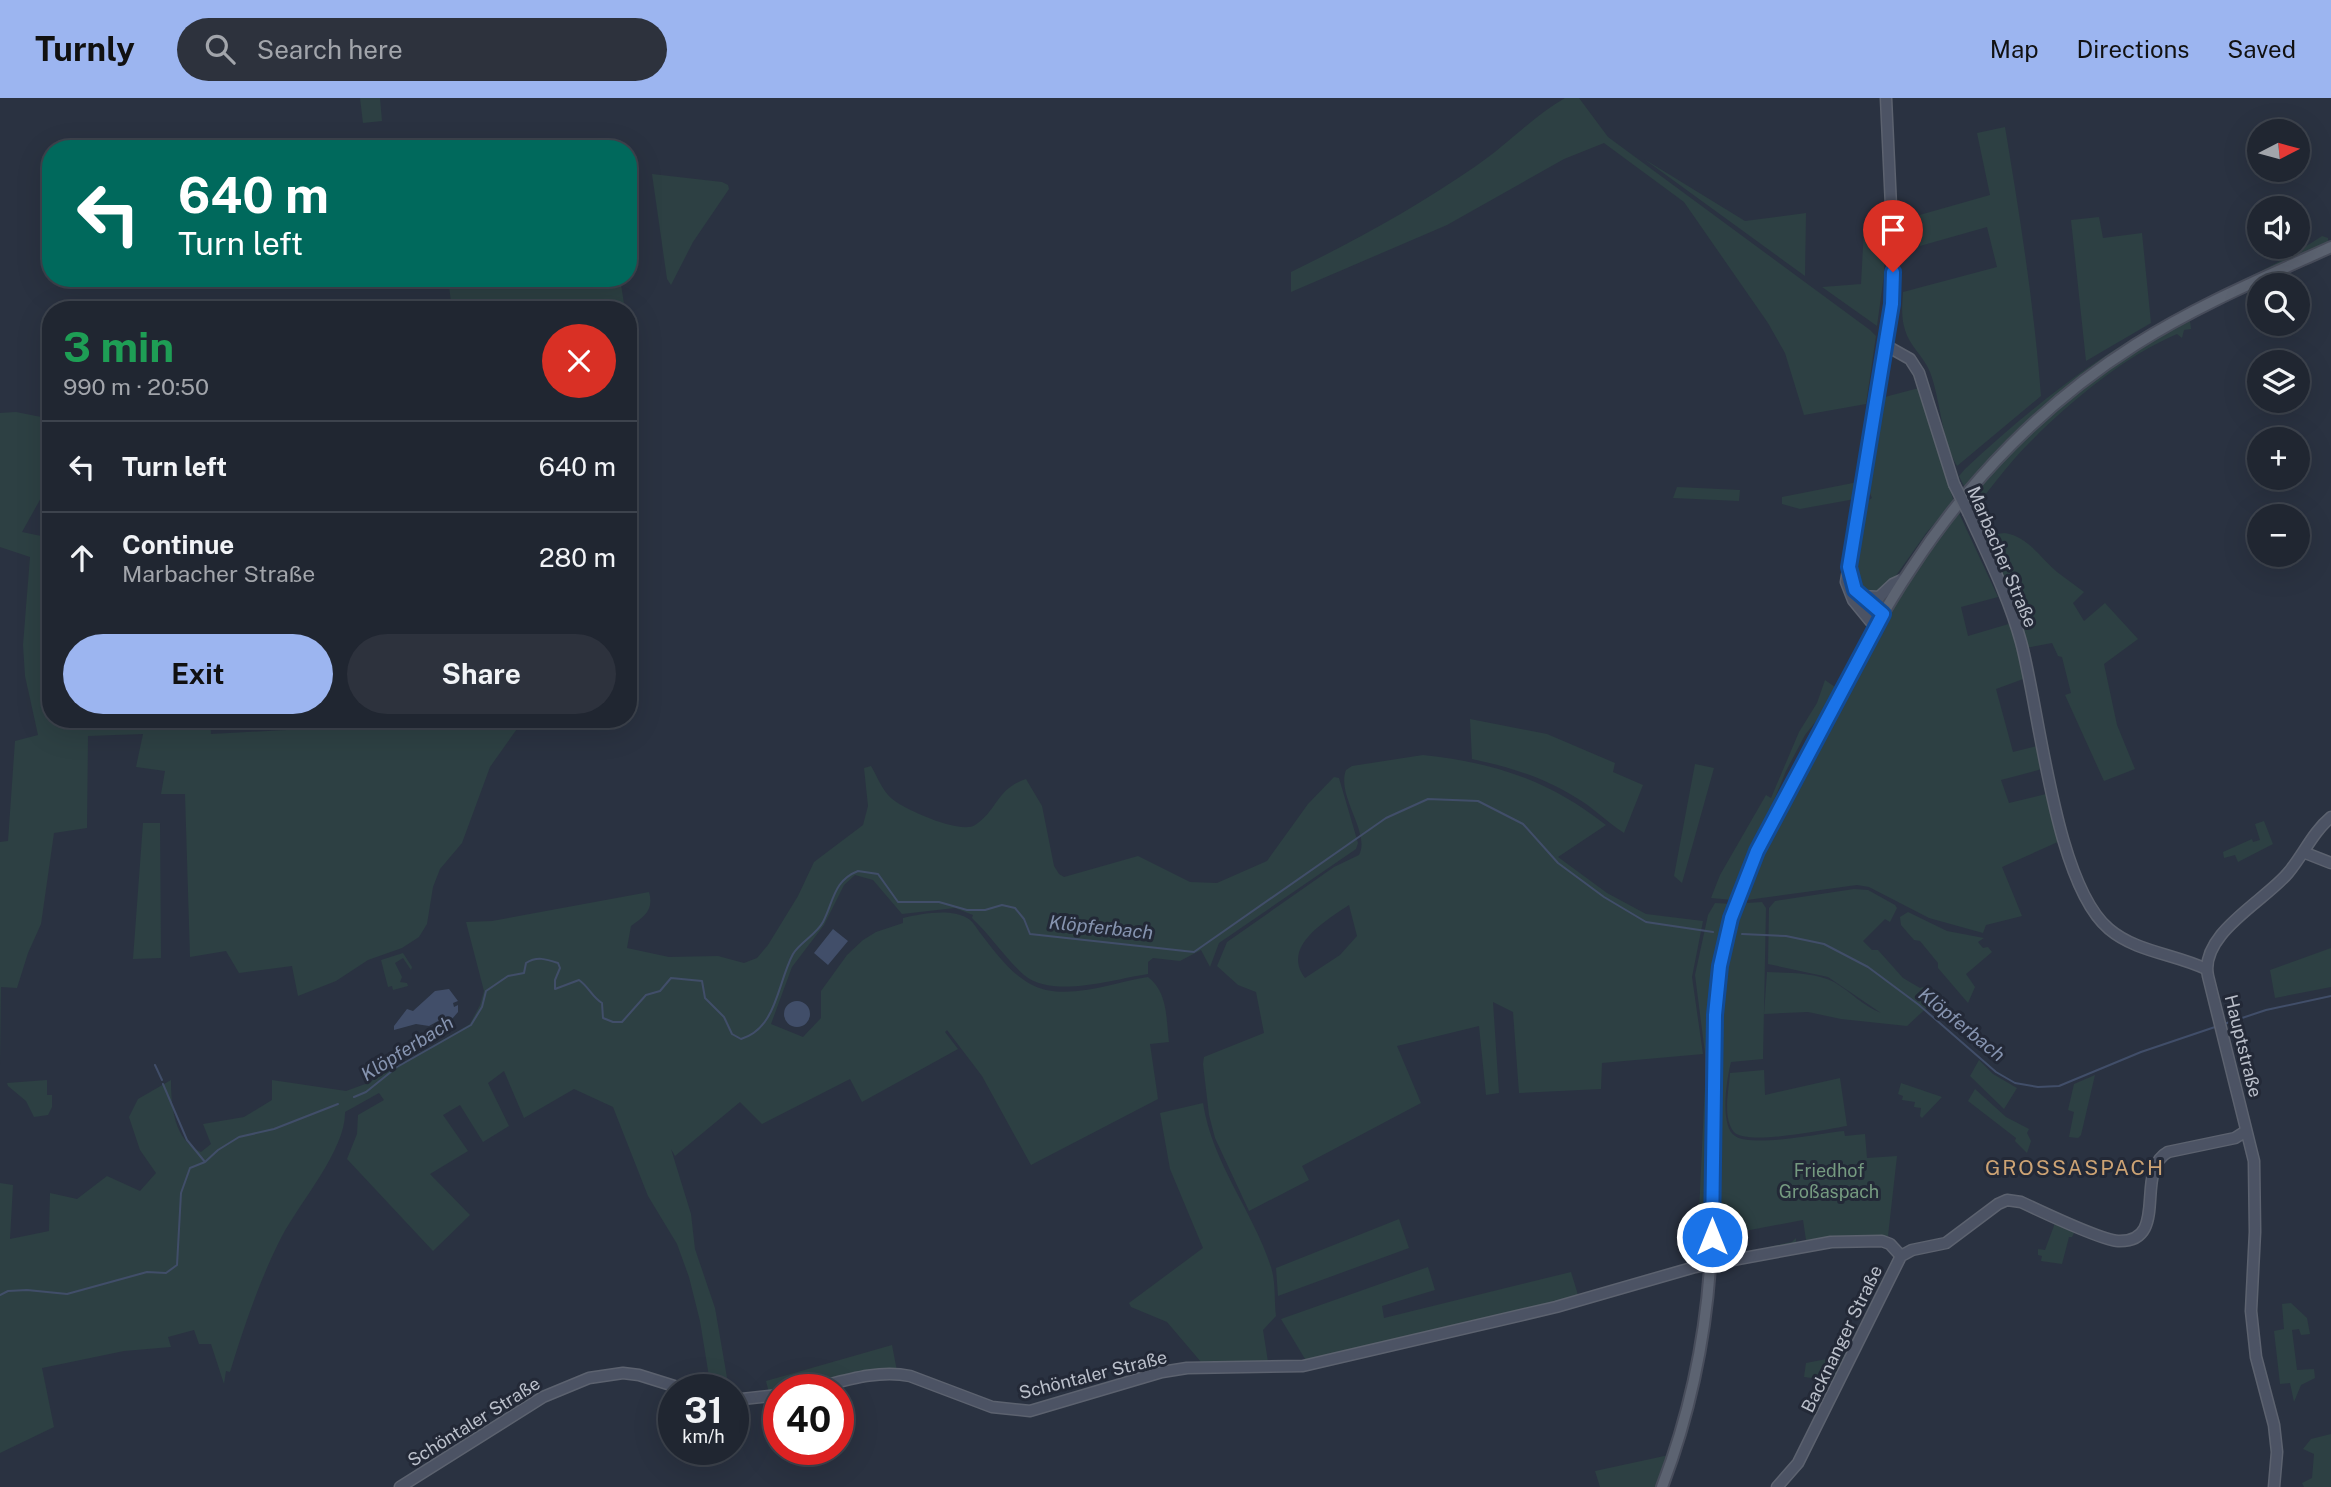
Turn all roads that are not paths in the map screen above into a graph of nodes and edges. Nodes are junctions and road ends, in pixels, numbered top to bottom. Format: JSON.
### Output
{"nodes":[{"id":1,"x":1886,"y":98,"type":"edge"},
{"id":2,"x":2331,"y":247,"type":"edge"},
{"id":3,"x":1885,"y":345,"type":"junction"},
{"id":4,"x":1849,"y":567,"type":"junction"},
{"id":5,"x":1904,"y":579,"type":"junction"},
{"id":6,"x":1858,"y":594,"type":"junction"},
{"id":7,"x":1883,"y":614,"type":"junction"},
{"id":8,"x":1876,"y":628,"type":"junction"},
{"id":9,"x":2331,"y":817,"type":"edge"},
{"id":10,"x":2303,"y":852,"type":"junction"},
{"id":11,"x":2331,"y":863,"type":"edge"},
{"id":12,"x":2206,"y":969,"type":"junction"},
{"id":13,"x":2246,"y":1131,"type":"junction"},
{"id":14,"x":1712,"y":1232,"type":"junction"},
{"id":15,"x":1901,"y":1256,"type":"junction"},
{"id":16,"x":1737,"y":1259,"type":"junction"},
{"id":17,"x":1710,"y":1265,"type":"junction"},
{"id":18,"x":658,"y":1379,"type":"edge"},
{"id":19,"x":854,"y":1380,"type":"edge"},
{"id":20,"x":400,"y":1487,"type":"edge"},
{"id":21,"x":1662,"y":1487,"type":"edge"},
{"id":22,"x":1777,"y":1487,"type":"edge"},
{"id":23,"x":2274,"y":1487,"type":"edge"}],
"edges":[{"from":1,"to":3,"type":"street"},
{"from":2,"to":5,"type":"main road"},
{"from":3,"to":4,"type":"street"},
{"from":3,"to":12,"type":"street","name":"Marbacher Straße","bridge":true},
{"from":4,"to":6,"type":"street"},
{"from":4,"to":8,"type":"street"},
{"from":5,"to":6,"type":"street"},
{"from":5,"to":7,"type":"main road"},
{"from":6,"to":7,"type":"street"},
{"from":7,"to":8,"type":"main road"},
{"from":8,"to":14,"type":"main road"},
{"from":9,"to":10,"type":"street"},
{"from":10,"to":11,"type":"street"},
{"from":10,"to":12,"type":"street"},
{"from":12,"to":13,"type":"street","name":"Hauptstraße"},
{"from":13,"to":15,"type":"street","name":"Backnanger Straße"},
{"from":13,"to":23,"type":"street","name":"Hauptstraße"},
{"from":14,"to":16,"type":"street"},
{"from":14,"to":17,"type":"main road"},
{"from":15,"to":16,"type":"street"},
{"from":15,"to":22,"type":"street","name":"Backnanger Straße"},
{"from":16,"to":17,"type":"street"},
{"from":17,"to":19,"type":"street","name":"Schöntaler Straße"},
{"from":17,"to":21,"type":"main road"},
{"from":18,"to":20,"type":"street","name":"Schöntaler Straße"}]}
